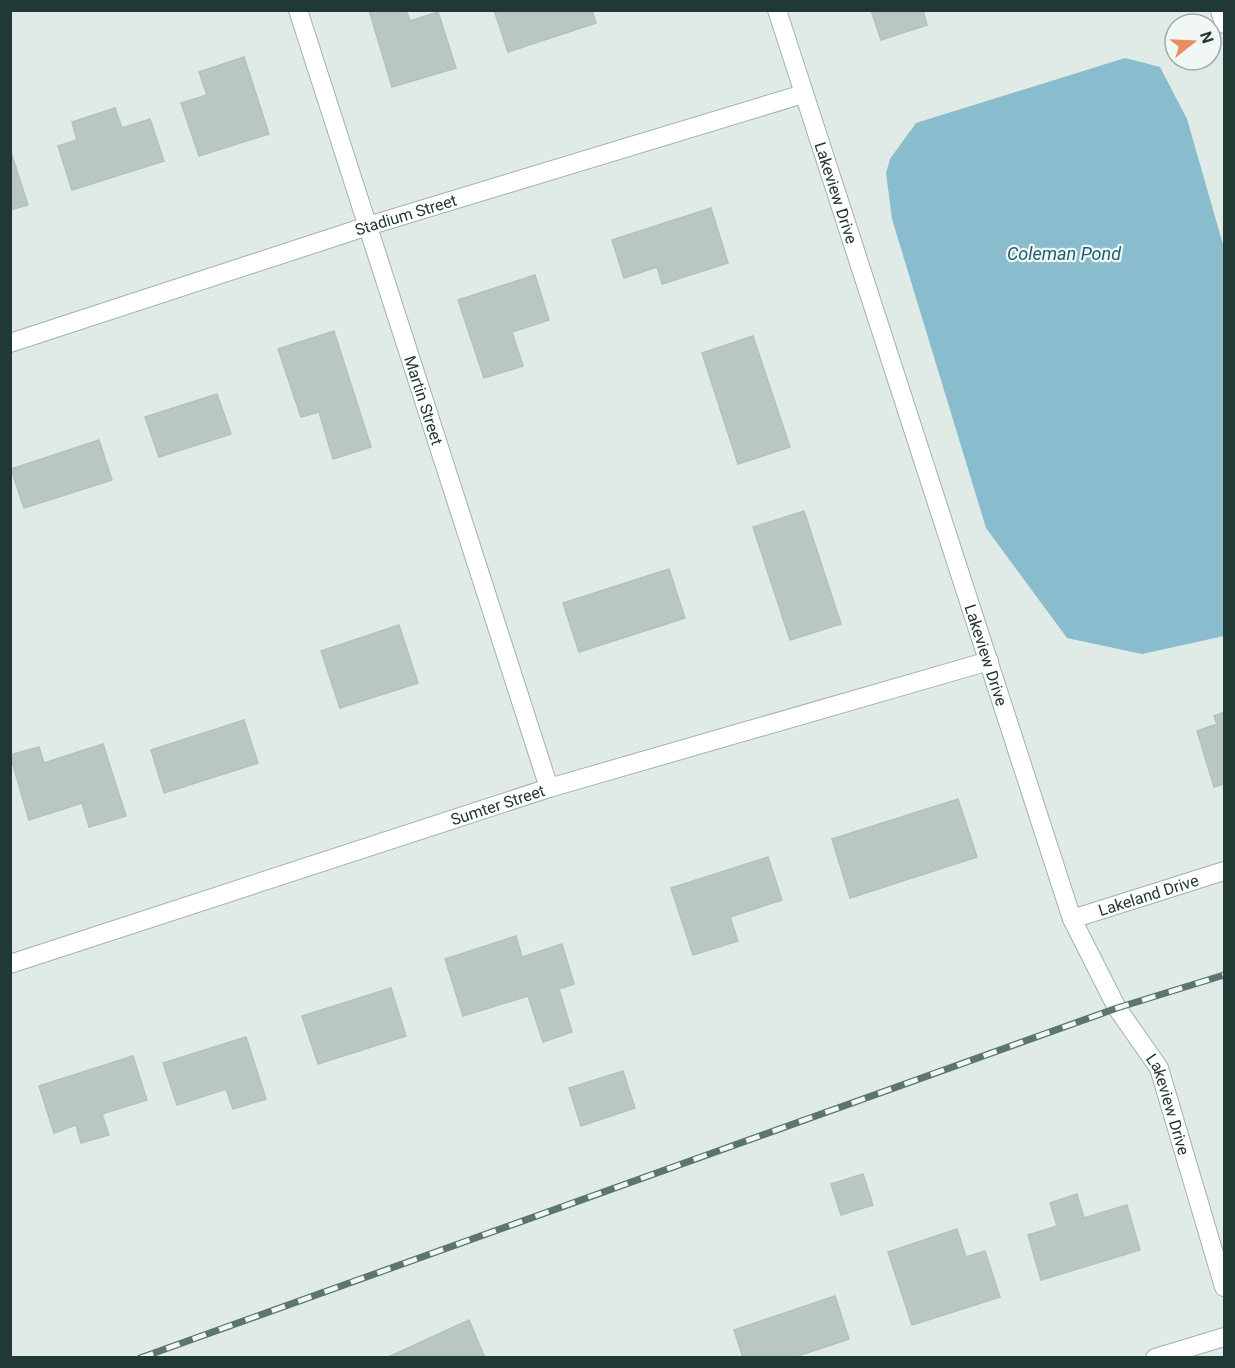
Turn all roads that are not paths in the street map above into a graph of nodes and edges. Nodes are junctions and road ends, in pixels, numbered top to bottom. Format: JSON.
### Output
{"nodes":[{"id":1,"x":298,"y":10,"type":"edge"},
{"id":2,"x":777,"y":10,"type":"edge"},
{"id":3,"x":1220,"y":10,"type":"edge"},
{"id":4,"x":1224,"y":24,"type":"edge"},
{"id":5,"x":803,"y":94,"type":"junction"},
{"id":6,"x":368,"y":226,"type":"junction"},
{"id":7,"x":10,"y":343,"type":"edge"},
{"id":8,"x":989,"y":661,"type":"junction"},
{"id":9,"x":549,"y":788,"type":"junction"},
{"id":10,"x":1224,"y":871,"type":"edge"},
{"id":11,"x":1072,"y":919,"type":"junction"},
{"id":12,"x":10,"y":964,"type":"edge"},
{"id":13,"x":1224,"y":1287,"type":"edge"},
{"id":14,"x":1224,"y":1337,"type":"edge"},
{"id":15,"x":1155,"y":1358,"type":"edge"}],
"edges":[{"from":1,"to":6,"type":"street","name":"Martin Street"},
{"from":2,"to":5,"type":"street","name":"Lakeview Drive"},
{"from":3,"to":4,"type":"street"},
{"from":5,"to":6,"type":"street","name":"Stadium Street"},
{"from":5,"to":8,"type":"street","name":"Lakeview Drive"},
{"from":6,"to":7,"type":"street","name":"Stadium Street"},
{"from":6,"to":9,"type":"street","name":"Martin Street"},
{"from":8,"to":9,"type":"street","name":"Sumter Street"},
{"from":8,"to":11,"type":"street","name":"Lakeview Drive"},
{"from":9,"to":12,"type":"street","name":"Sumter Street"},
{"from":10,"to":11,"type":"street","name":"Lakeland Drive"},
{"from":11,"to":13,"type":"street","name":"Lakeview Drive"},
{"from":14,"to":15,"type":"street"}]}
